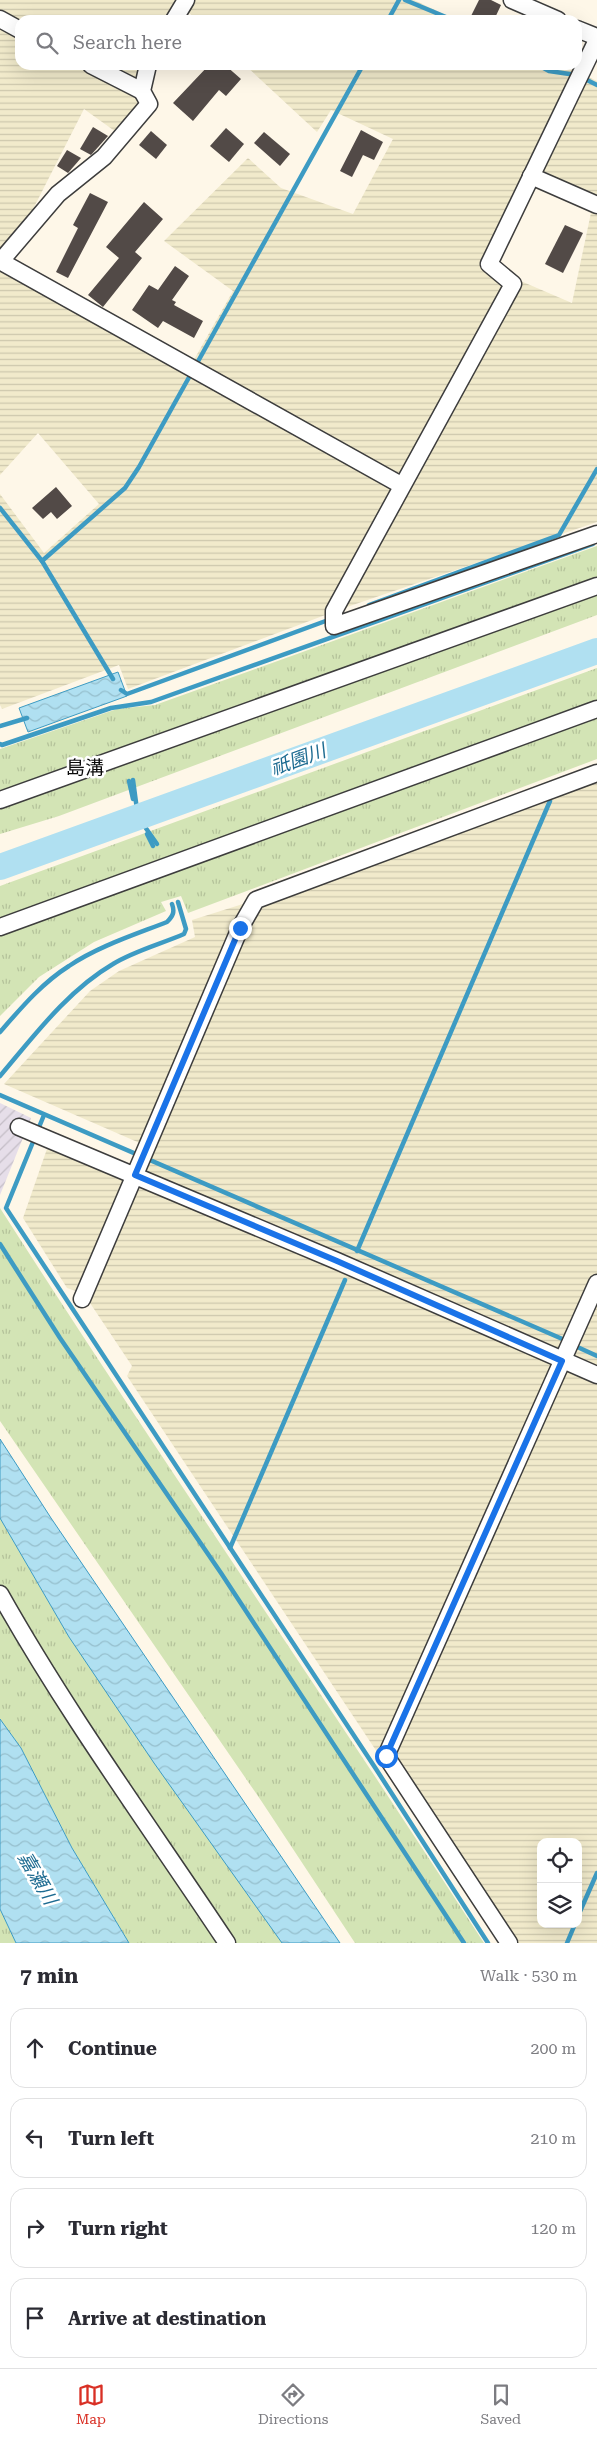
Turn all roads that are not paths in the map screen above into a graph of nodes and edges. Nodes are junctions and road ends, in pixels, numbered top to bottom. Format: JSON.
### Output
{"nodes":[{"id":1,"x":186,"y":0,"type":"edge"},
{"id":2,"x":512,"y":0,"type":"edge"},
{"id":3,"x":177,"y":15,"type":"edge"},
{"id":4,"x":546,"y":15,"type":"edge"},
{"id":5,"x":0,"y":20,"type":"edge"},
{"id":6,"x":15,"y":28,"type":"edge"},
{"id":7,"x":582,"y":31,"type":"edge"},
{"id":8,"x":597,"y":39,"type":"edge"},
{"id":9,"x":101,"y":70,"type":"edge"},
{"id":10,"x":147,"y":70,"type":"edge"},
{"id":11,"x":142,"y":90,"type":"junction"},
{"id":12,"x":531,"y":176,"type":"junction"},
{"id":13,"x":597,"y":205,"type":"edge"},
{"id":14,"x":0,"y":262,"type":"edge"},
{"id":15,"x":402,"y":485,"type":"junction"},
{"id":16,"x":597,"y":534,"type":"edge"},
{"id":17,"x":597,"y":586,"type":"edge"},
{"id":18,"x":597,"y":709,"type":"edge"},
{"id":19,"x":597,"y":773,"type":"edge"},
{"id":20,"x":0,"y":800,"type":"edge"},
{"id":21,"x":0,"y":927,"type":"edge"},
{"id":22,"x":19,"y":1127,"type":"dead end"},
{"id":23,"x":135,"y":1175,"type":"junction"},
{"id":24,"x":597,"y":1283,"type":"edge"},
{"id":25,"x":82,"y":1299,"type":"dead end"},
{"id":26,"x":562,"y":1361,"type":"junction"},
{"id":27,"x":597,"y":1375,"type":"edge"},
{"id":28,"x":0,"y":1594,"type":"edge"},
{"id":29,"x":226,"y":1943,"type":"edge"},
{"id":30,"x":509,"y":1943,"type":"edge"}],
"edges":[{"from":1,"to":3,"type":"street"},
{"from":2,"to":4,"type":"street"},
{"from":5,"to":6,"type":"street"},
{"from":7,"to":8,"type":"street"},
{"from":8,"to":12,"type":"street"},
{"from":9,"to":11,"type":"street"},
{"from":10,"to":11,"type":"street"},
{"from":11,"to":14,"type":"street"},
{"from":12,"to":13,"type":"street"},
{"from":12,"to":15,"type":"street"},
{"from":14,"to":15,"type":"street"},
{"from":15,"to":16,"type":"street"},
{"from":17,"to":20,"type":"street"},
{"from":18,"to":21,"type":"street"},
{"from":19,"to":23,"type":"street"},
{"from":22,"to":23,"type":"street"},
{"from":23,"to":25,"type":"street"},
{"from":23,"to":26,"type":"street"},
{"from":24,"to":26,"type":"street"},
{"from":26,"to":27,"type":"street"},
{"from":26,"to":30,"type":"street"},
{"from":28,"to":29,"type":"street"}]}
